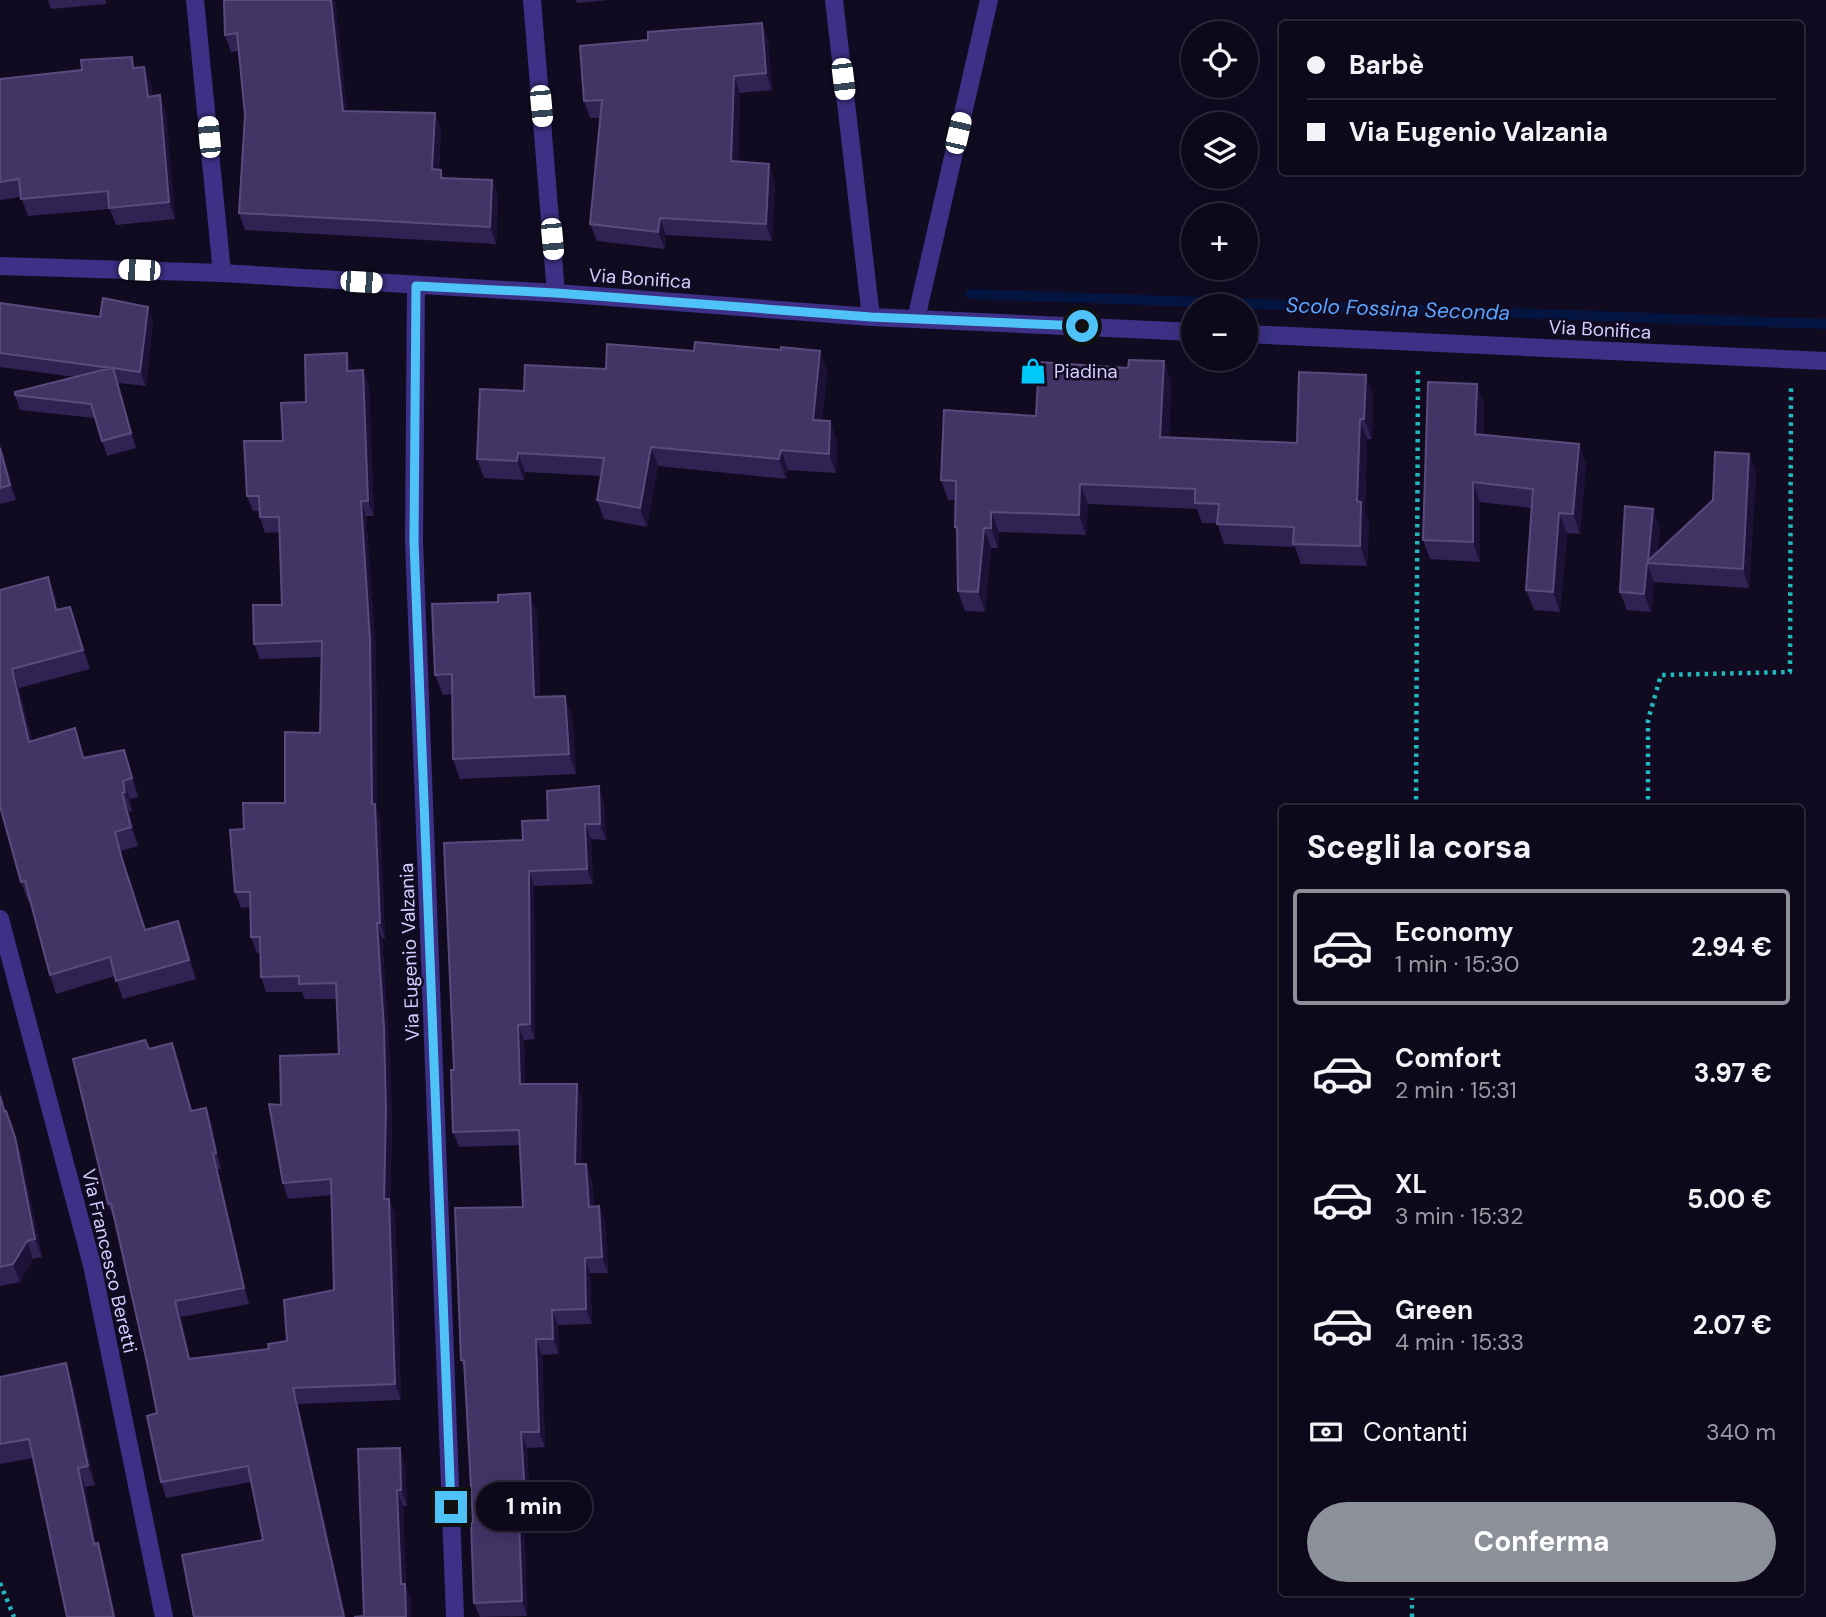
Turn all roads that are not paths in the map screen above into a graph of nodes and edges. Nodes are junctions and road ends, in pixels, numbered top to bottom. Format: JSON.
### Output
{"nodes":[{"id":1,"x":195,"y":0,"type":"edge"},
{"id":2,"x":532,"y":0,"type":"edge"},
{"id":3,"x":834,"y":0,"type":"edge"},
{"id":4,"x":989,"y":0,"type":"edge"},
{"id":5,"x":0,"y":266,"type":"edge"},
{"id":6,"x":222,"y":273,"type":"junction"},
{"id":7,"x":416,"y":286,"type":"junction"},
{"id":8,"x":556,"y":293,"type":"junction"},
{"id":9,"x":871,"y":317,"type":"junction"},
{"id":10,"x":916,"y":319,"type":"junction"},
{"id":11,"x":1181,"y":330,"type":"edge"},
{"id":12,"x":1258,"y":335,"type":"edge"},
{"id":13,"x":1826,"y":361,"type":"edge"},
{"id":14,"x":0,"y":919,"type":"edge"},
{"id":15,"x":164,"y":1617,"type":"edge"},
{"id":16,"x":455,"y":1617,"type":"edge"}],
"edges":[{"from":1,"to":6,"type":"street"},
{"from":2,"to":8,"type":"street"},
{"from":3,"to":9,"type":"street"},
{"from":4,"to":10,"type":"street"},
{"from":5,"to":6,"type":"street","name":"Via Bonifica"},
{"from":6,"to":7,"type":"street","name":"Via Bonifica"},
{"from":7,"to":8,"type":"street","name":"Via Bonifica"},
{"from":7,"to":16,"type":"street","name":"Via Eugenio Valzania"},
{"from":8,"to":9,"type":"street","name":"Via Bonifica"},
{"from":9,"to":10,"type":"street","name":"Via Bonifica"},
{"from":10,"to":11,"type":"street","name":"Via Bonifica"},
{"from":12,"to":13,"type":"street","name":"Via Bonifica"},
{"from":14,"to":15,"type":"street","name":"Via Francesco Beretti"}]}
